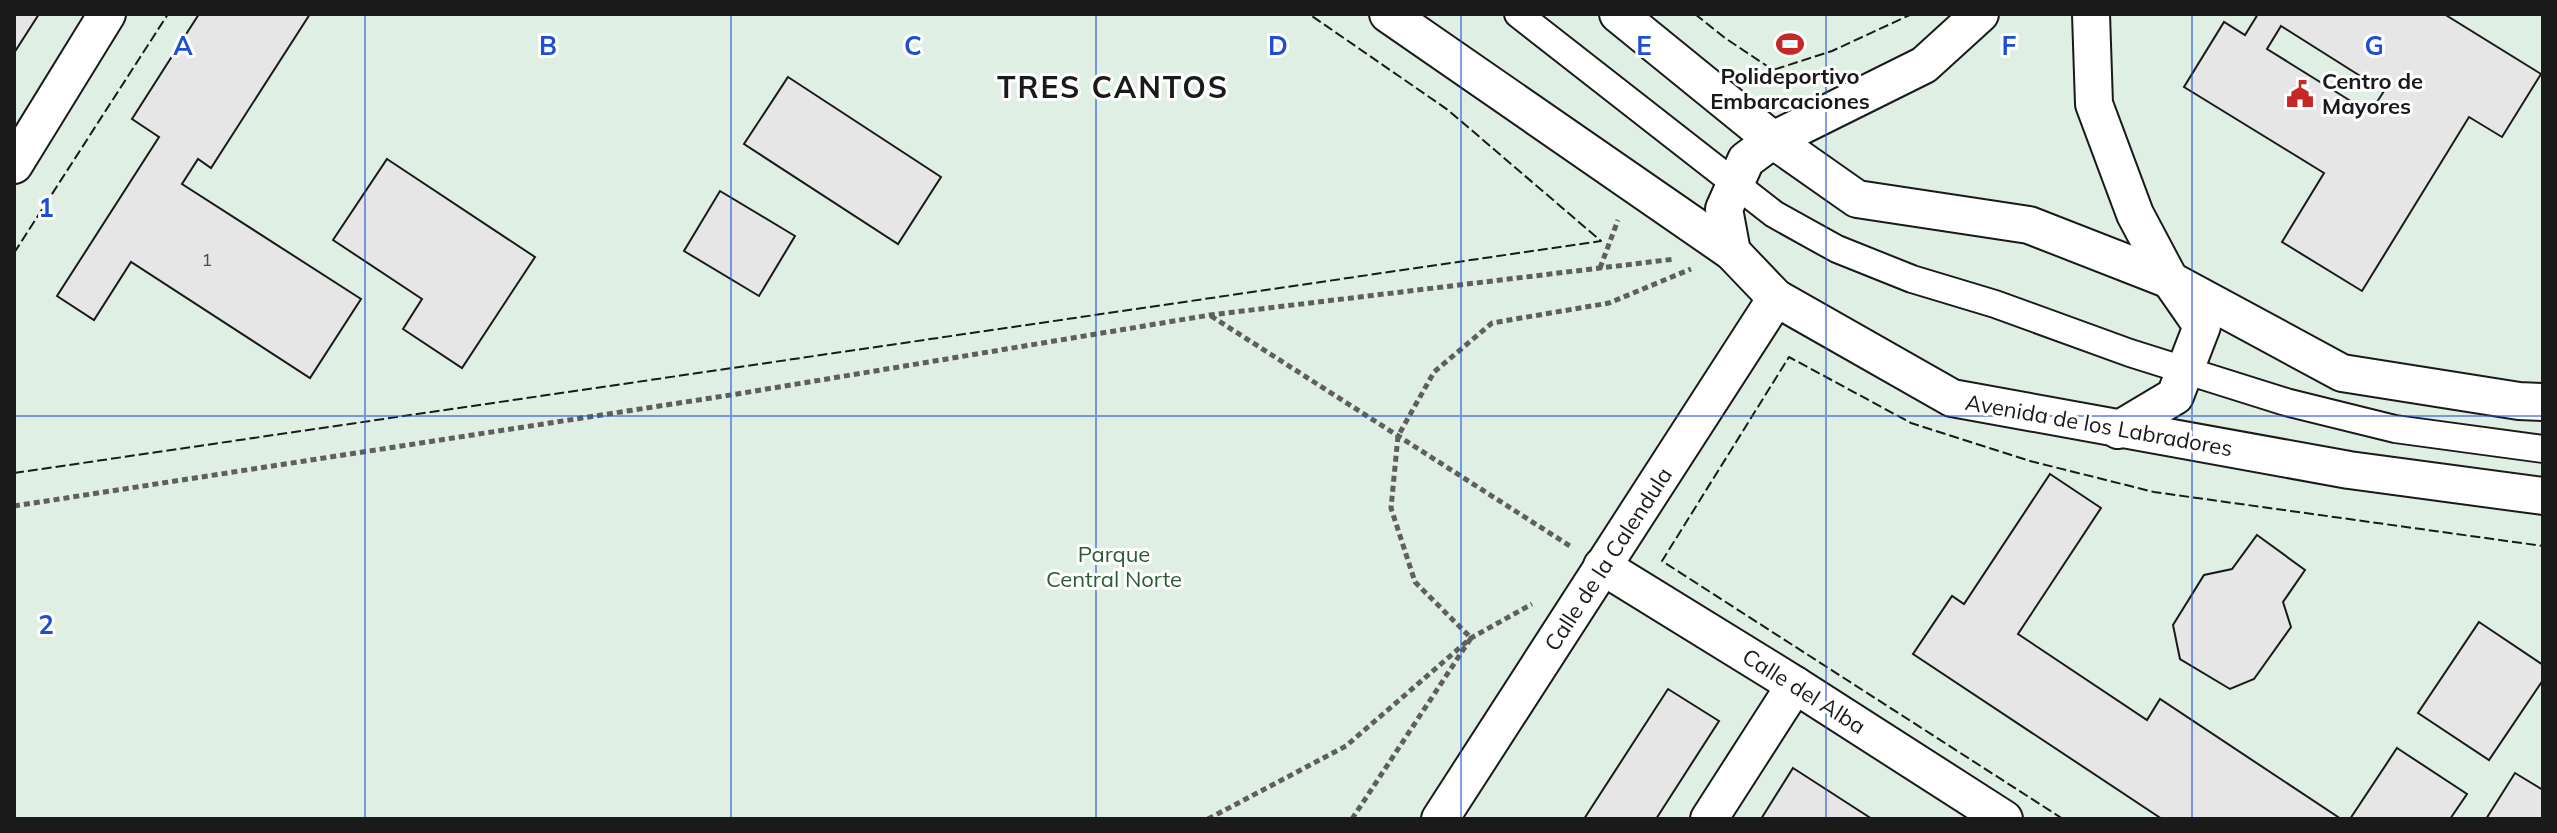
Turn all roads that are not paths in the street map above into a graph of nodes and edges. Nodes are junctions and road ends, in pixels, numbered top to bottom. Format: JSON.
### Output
{"nodes":[{"id":1,"x":107,"y":14,"type":"edge"},
{"id":2,"x":1388,"y":14,"type":"edge"},
{"id":3,"x":1518,"y":14,"type":"edge"},
{"id":4,"x":1618,"y":14,"type":"edge"},
{"id":5,"x":1980,"y":14,"type":"edge"},
{"id":6,"x":2091,"y":14,"type":"edge"},
{"id":7,"x":1773,"y":140,"type":"junction"},
{"id":8,"x":14,"y":165,"type":"edge"},
{"id":9,"x":1735,"y":185,"type":"junction"},
{"id":10,"x":1732,"y":252,"type":"junction"},
{"id":11,"x":2170,"y":280,"type":"junction"},
{"id":12,"x":1776,"y":298,"type":"junction"},
{"id":13,"x":2185,"y":370,"type":"junction"},
{"id":14,"x":2543,"y":402,"type":"edge"},
{"id":15,"x":2118,"y":430,"type":"junction"},
{"id":16,"x":2543,"y":449,"type":"edge"},
{"id":17,"x":2543,"y":496,"type":"edge"},
{"id":18,"x":1602,"y":566,"type":"junction"},
{"id":19,"x":1795,"y":685,"type":"junction"},
{"id":20,"x":1440,"y":819,"type":"edge"},
{"id":21,"x":1709,"y":819,"type":"edge"},
{"id":22,"x":2004,"y":819,"type":"edge"}],
"edges":[{"from":1,"to":8,"type":"street"},
{"from":2,"to":10,"type":"street","name":"Avenida de los Labradores"},
{"from":3,"to":9,"type":"street"},
{"from":4,"to":7,"type":"street"},
{"from":5,"to":7,"type":"street"},
{"from":6,"to":11,"type":"street"},
{"from":7,"to":9,"type":"street"},
{"from":7,"to":11,"type":"street"},
{"from":9,"to":10,"type":"street"},
{"from":9,"to":13,"type":"street"},
{"from":10,"to":12,"type":"street","name":"Avenida de los Labradores"},
{"from":11,"to":13,"type":"street"},
{"from":11,"to":14,"type":"street"},
{"from":12,"to":15,"type":"street","name":"Avenida de los Labradores"},
{"from":12,"to":18,"type":"street","name":"Calle de la Calendula"},
{"from":13,"to":15,"type":"street"},
{"from":13,"to":16,"type":"street"},
{"from":15,"to":17,"type":"street","name":"Avenida de los Labradores"},
{"from":18,"to":19,"type":"street","name":"Calle del Alba"},
{"from":18,"to":20,"type":"street","name":"Calle de la Calendula"},
{"from":19,"to":21,"type":"street"},
{"from":19,"to":22,"type":"street","name":"Calle del Alba"}]}
